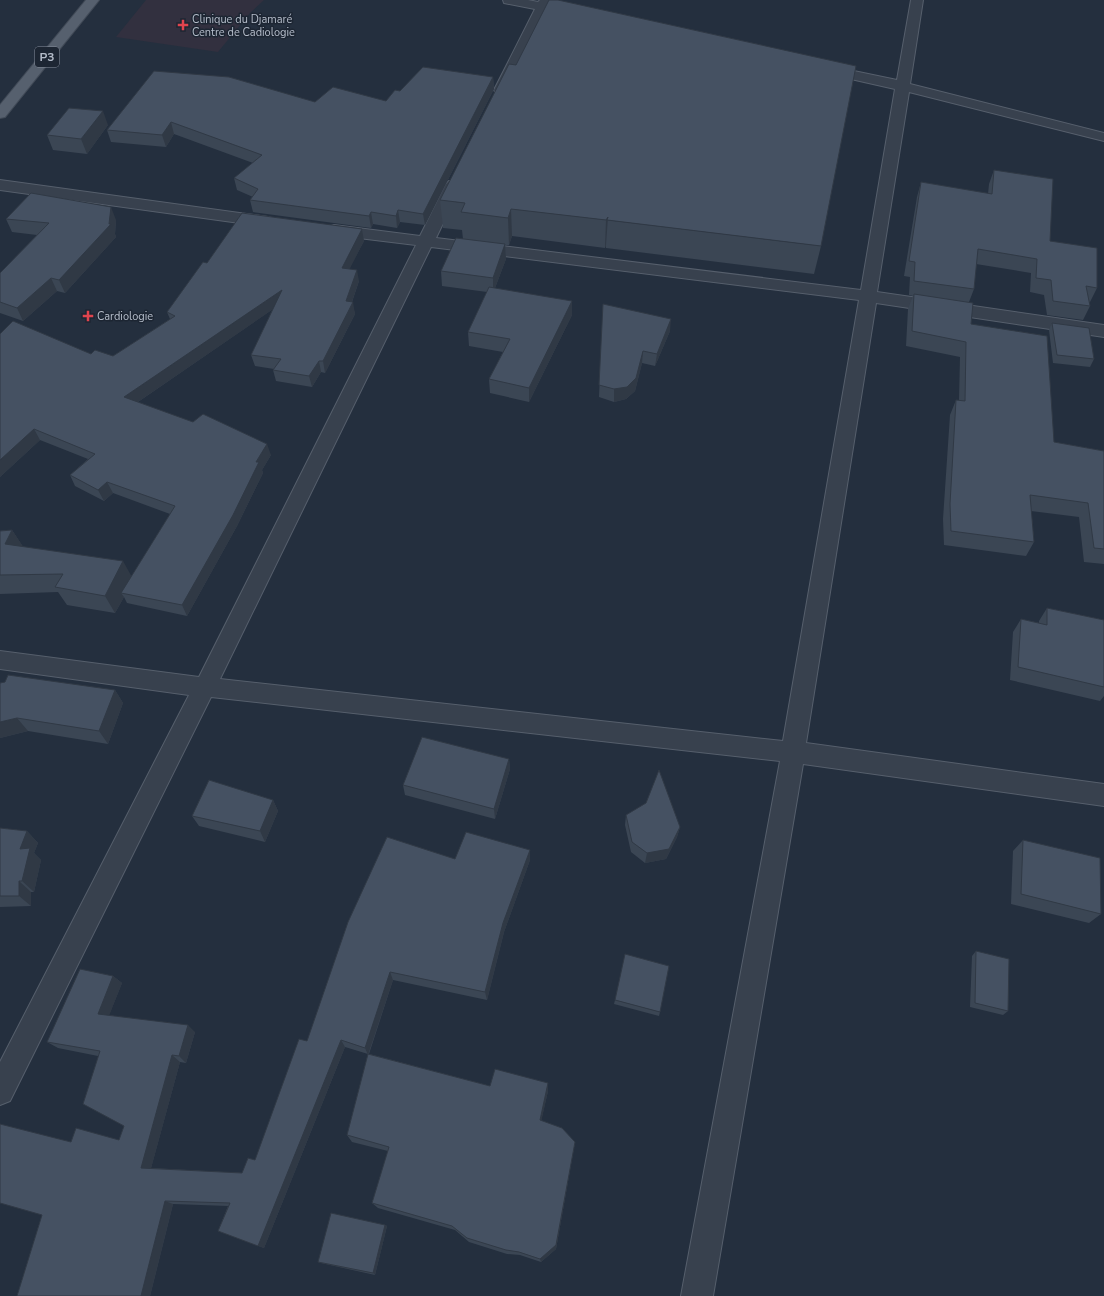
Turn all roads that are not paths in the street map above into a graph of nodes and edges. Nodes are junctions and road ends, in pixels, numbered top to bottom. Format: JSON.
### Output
{"nodes":[{"id":1,"x":93,"y":0,"type":"edge"},
{"id":2,"x":509,"y":0,"type":"edge"},
{"id":3,"x":917,"y":0,"type":"edge"},
{"id":4,"x":545,"y":4,"type":"edge"},
{"id":5,"x":573,"y":14,"type":"edge"},
{"id":6,"x":811,"y":66,"type":"edge"},
{"id":7,"x":903,"y":86,"type":"junction"},
{"id":8,"x":493,"y":107,"type":"edge"},
{"id":9,"x":0,"y":114,"type":"edge"},
{"id":10,"x":1104,"y":137,"type":"edge"},
{"id":11,"x":461,"y":171,"type":"edge"},
{"id":12,"x":0,"y":185,"type":"edge"},
{"id":13,"x":281,"y":223,"type":"edge"},
{"id":14,"x":319,"y":228,"type":"edge"},
{"id":15,"x":425,"y":242,"type":"junction"},
{"id":16,"x":867,"y":296,"type":"junction"},
{"id":17,"x":1104,"y":331,"type":"edge"},
{"id":18,"x":0,"y":660,"type":"edge"},
{"id":19,"x":205,"y":687,"type":"junction"},
{"id":20,"x":793,"y":752,"type":"junction"},
{"id":21,"x":1104,"y":794,"type":"edge"},
{"id":22,"x":0,"y":1091,"type":"edge"},
{"id":23,"x":697,"y":1296,"type":"edge"}],
"edges":[{"from":1,"to":9,"type":"main road","number":"P3"},
{"from":2,"to":4,"type":"street"},
{"from":3,"to":7,"type":"street"},
{"from":4,"to":5,"type":"street"},
{"from":4,"to":8,"type":"street"},
{"from":6,"to":7,"type":"street"},
{"from":7,"to":10,"type":"street"},
{"from":7,"to":16,"type":"street"},
{"from":11,"to":15,"type":"street"},
{"from":12,"to":13,"type":"street"},
{"from":14,"to":15,"type":"street"},
{"from":15,"to":16,"type":"street"},
{"from":15,"to":19,"type":"street"},
{"from":16,"to":17,"type":"street"},
{"from":16,"to":20,"type":"street"},
{"from":18,"to":19,"type":"street"},
{"from":19,"to":20,"type":"street"},
{"from":19,"to":22,"type":"street"},
{"from":20,"to":21,"type":"street"},
{"from":20,"to":23,"type":"street"}]}
